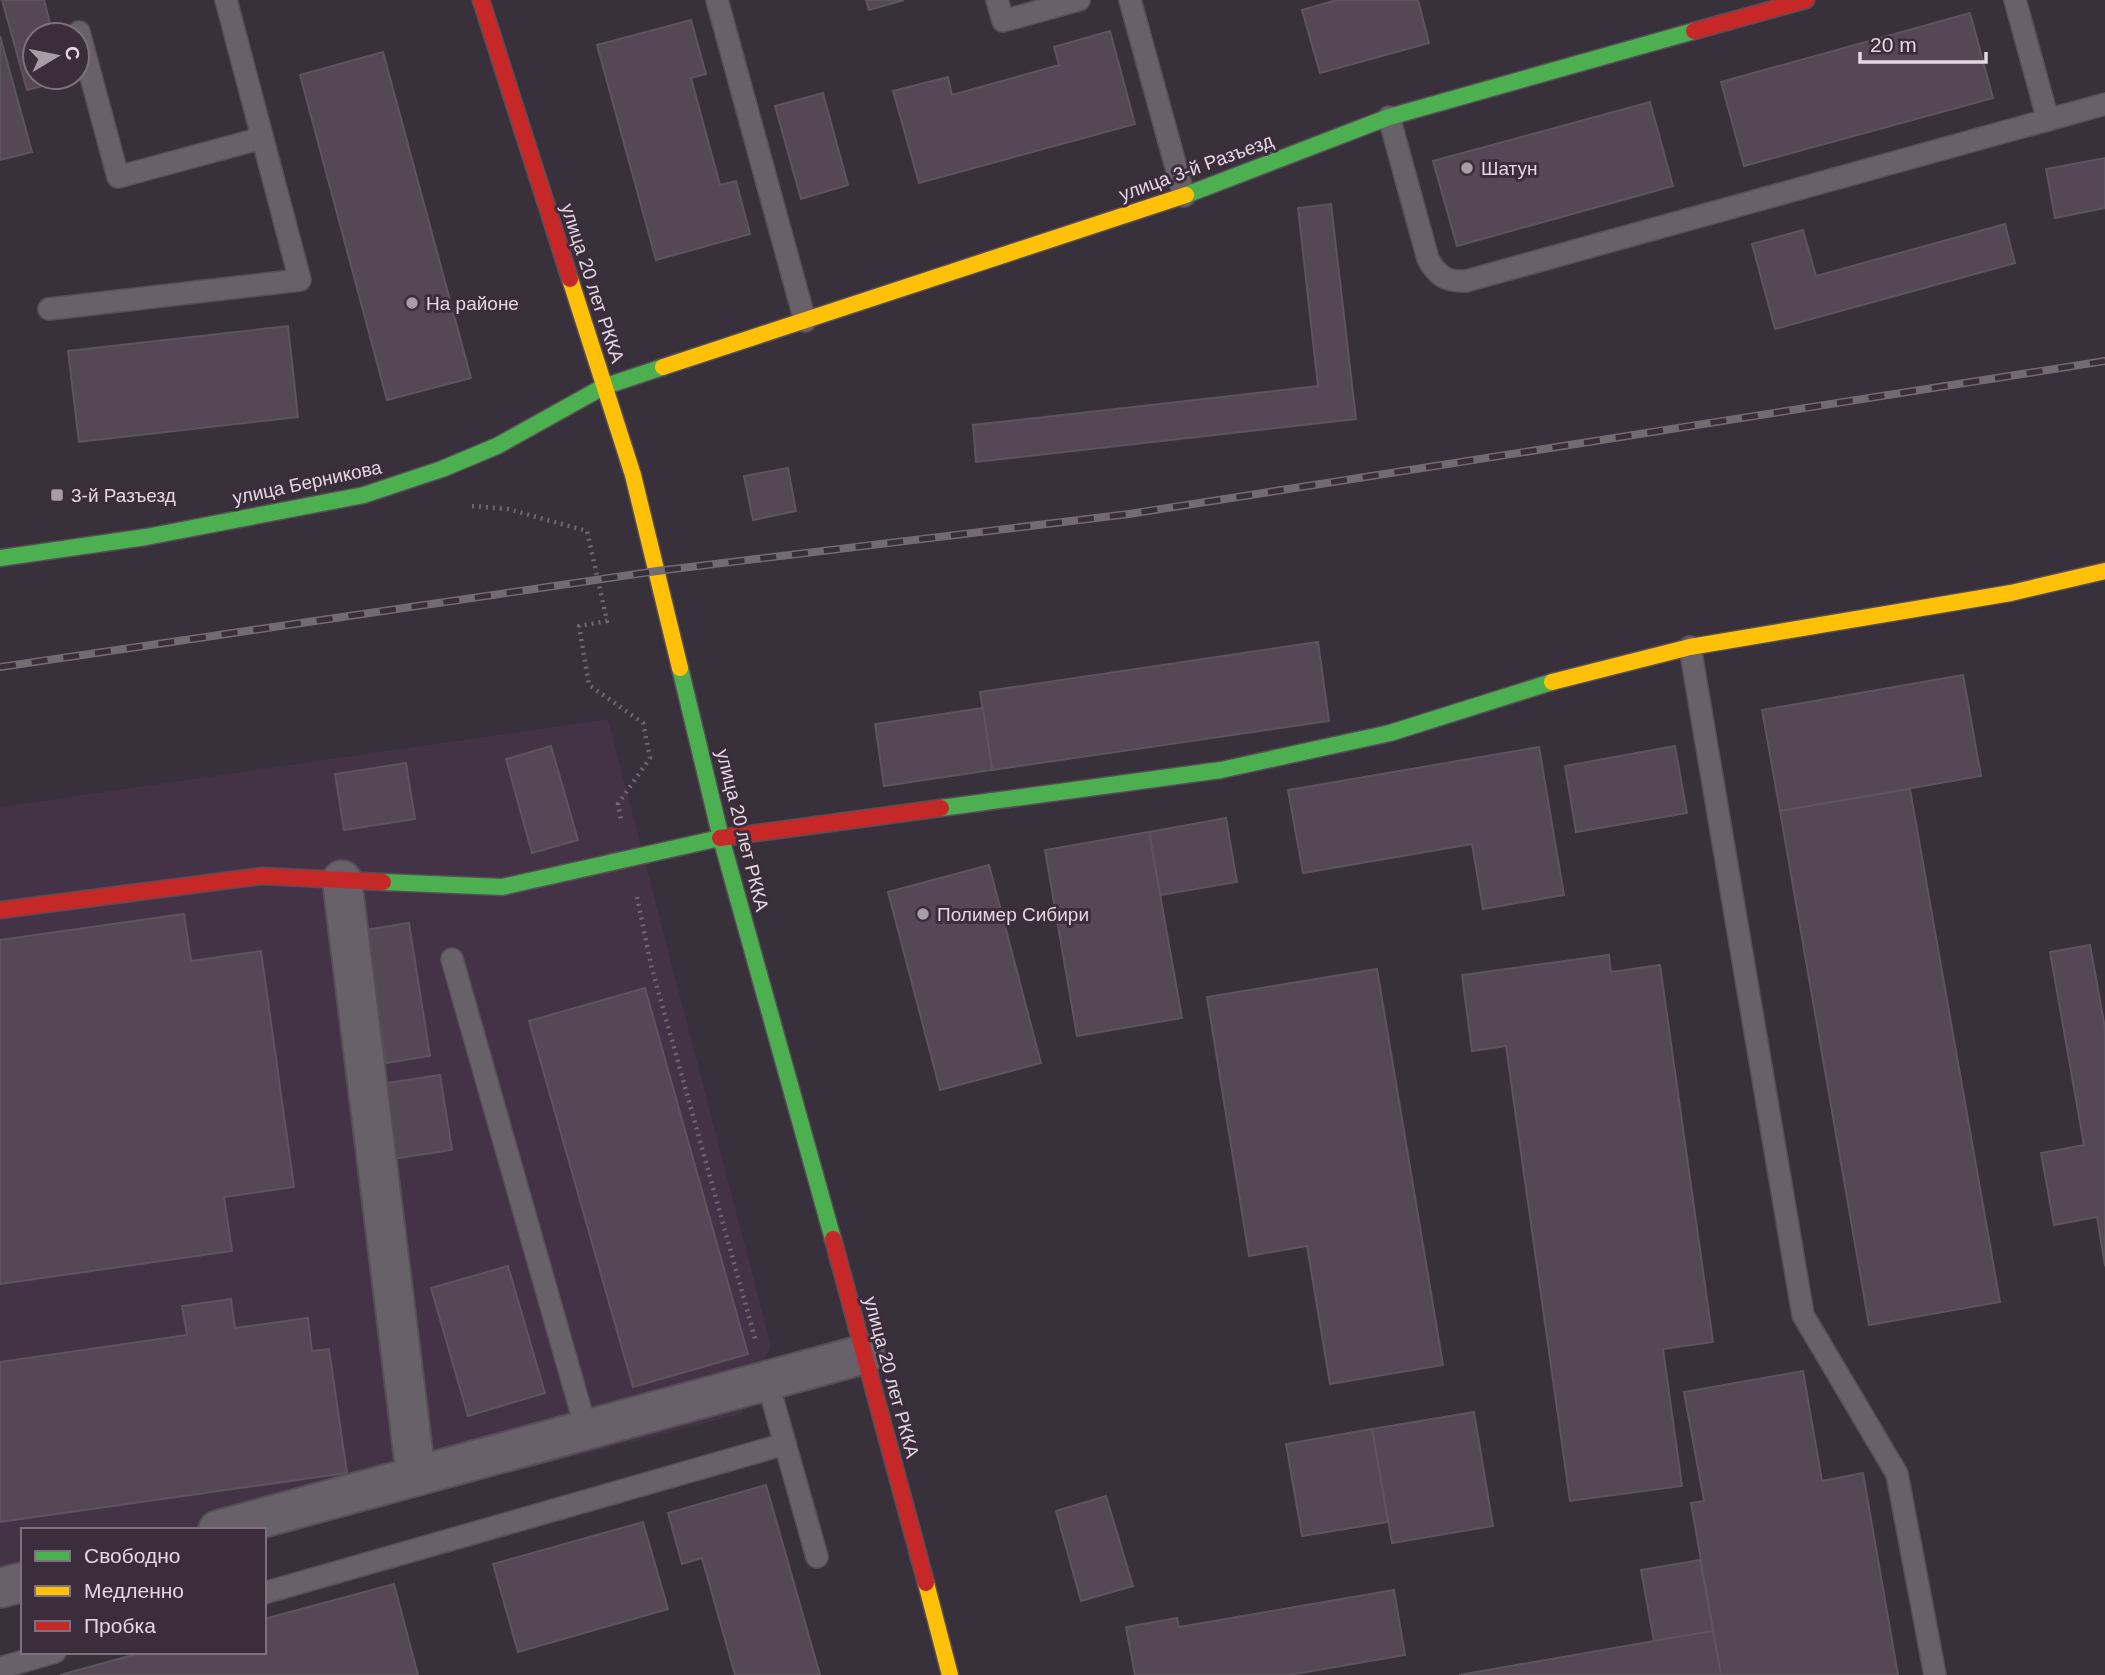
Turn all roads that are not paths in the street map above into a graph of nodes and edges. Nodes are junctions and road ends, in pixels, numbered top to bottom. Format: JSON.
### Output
{"nodes":[{"id":1,"x":226,"y":0,"type":"edge"},
{"id":2,"x":481,"y":0,"type":"edge"},
{"id":3,"x":717,"y":0,"type":"edge"},
{"id":4,"x":998,"y":0,"type":"edge"},
{"id":5,"x":1079,"y":0,"type":"edge"},
{"id":6,"x":1130,"y":0,"type":"edge"},
{"id":7,"x":1806,"y":0,"type":"edge"},
{"id":8,"x":2015,"y":0,"type":"edge"},
{"id":9,"x":91,"y":77,"type":"edge"},
{"id":10,"x":2105,"y":104,"type":"edge"},
{"id":11,"x":1389,"y":117,"type":"junction"},
{"id":12,"x":2048,"y":120,"type":"junction"},
{"id":13,"x":262,"y":138,"type":"junction"},
{"id":14,"x":1184,"y":196,"type":"junction"},
{"id":15,"x":49,"y":309,"type":"dead end"},
{"id":16,"x":805,"y":321,"type":"junction"},
{"id":17,"x":603,"y":387,"type":"junction"},
{"id":18,"x":0,"y":558,"type":"edge"},
{"id":19,"x":2105,"y":570,"type":"edge"},
{"id":20,"x":1690,"y":647,"type":"junction"},
{"id":21,"x":721,"y":838,"type":"junction"},
{"id":22,"x":342,"y":880,"type":"junction"},
{"id":23,"x":0,"y":910,"type":"edge"},
{"id":24,"x":452,"y":959,"type":"dead end"},
{"id":25,"x":865,"y":1354,"type":"junction"},
{"id":26,"x":766,"y":1380,"type":"junction"},
{"id":27,"x":586,"y":1429,"type":"junction"},
{"id":28,"x":785,"y":1444,"type":"junction"},
{"id":29,"x":416,"y":1476,"type":"junction"},
{"id":30,"x":225,"y":1528,"type":"edge"},
{"id":31,"x":817,"y":1557,"type":"dead end"},
{"id":32,"x":21,"y":1583,"type":"edge"},
{"id":33,"x":0,"y":1588,"type":"edge"},
{"id":34,"x":266,"y":1591,"type":"edge"},
{"id":35,"x":48,"y":1654,"type":"edge"},
{"id":36,"x":0,"y":1668,"type":"edge"},
{"id":37,"x":950,"y":1675,"type":"edge"},
{"id":38,"x":1935,"y":1675,"type":"edge"}],
"edges":[{"from":1,"to":13,"type":"lane"},
{"from":2,"to":17,"type":"main road","name":"улица 20 лет РККА"},
{"from":3,"to":16,"type":"lane"},
{"from":4,"to":5,"type":"lane"},
{"from":6,"to":14,"type":"lane"},
{"from":7,"to":11,"type":"main road","name":"улица 3-й Разъезд"},
{"from":8,"to":12,"type":"lane"},
{"from":9,"to":13,"type":"lane"},
{"from":10,"to":12,"type":"lane"},
{"from":11,"to":12,"type":"lane"},
{"from":11,"to":14,"type":"main road","name":"улица 3-й Разъезд"},
{"from":13,"to":15,"type":"lane"},
{"from":14,"to":16,"type":"main road","name":"улица 3-й Разъезд"},
{"from":16,"to":17,"type":"main road","name":"улица 3-й Разъезд"},
{"from":17,"to":18,"type":"main road","name":"улица Берникова"},
{"from":17,"to":21,"type":"main road","name":"улица 20 лет РККА"},
{"from":19,"to":20,"type":"main road"},
{"from":20,"to":21,"type":"main road"},
{"from":20,"to":38,"type":"lane"},
{"from":21,"to":22,"type":"main road"},
{"from":21,"to":25,"type":"main road","name":"улица 20 лет РККА"},
{"from":22,"to":23,"type":"main road"},
{"from":22,"to":29,"type":"street"},
{"from":24,"to":27,"type":"lane"},
{"from":25,"to":26,"type":"street"},
{"from":25,"to":37,"type":"main road","name":"улица 20 лет РККА"},
{"from":26,"to":27,"type":"street"},
{"from":26,"to":28,"type":"lane"},
{"from":27,"to":29,"type":"street"},
{"from":28,"to":31,"type":"lane"},
{"from":28,"to":34,"type":"lane"},
{"from":29,"to":30,"type":"street"},
{"from":32,"to":33,"type":"street"},
{"from":35,"to":36,"type":"lane"}]}
